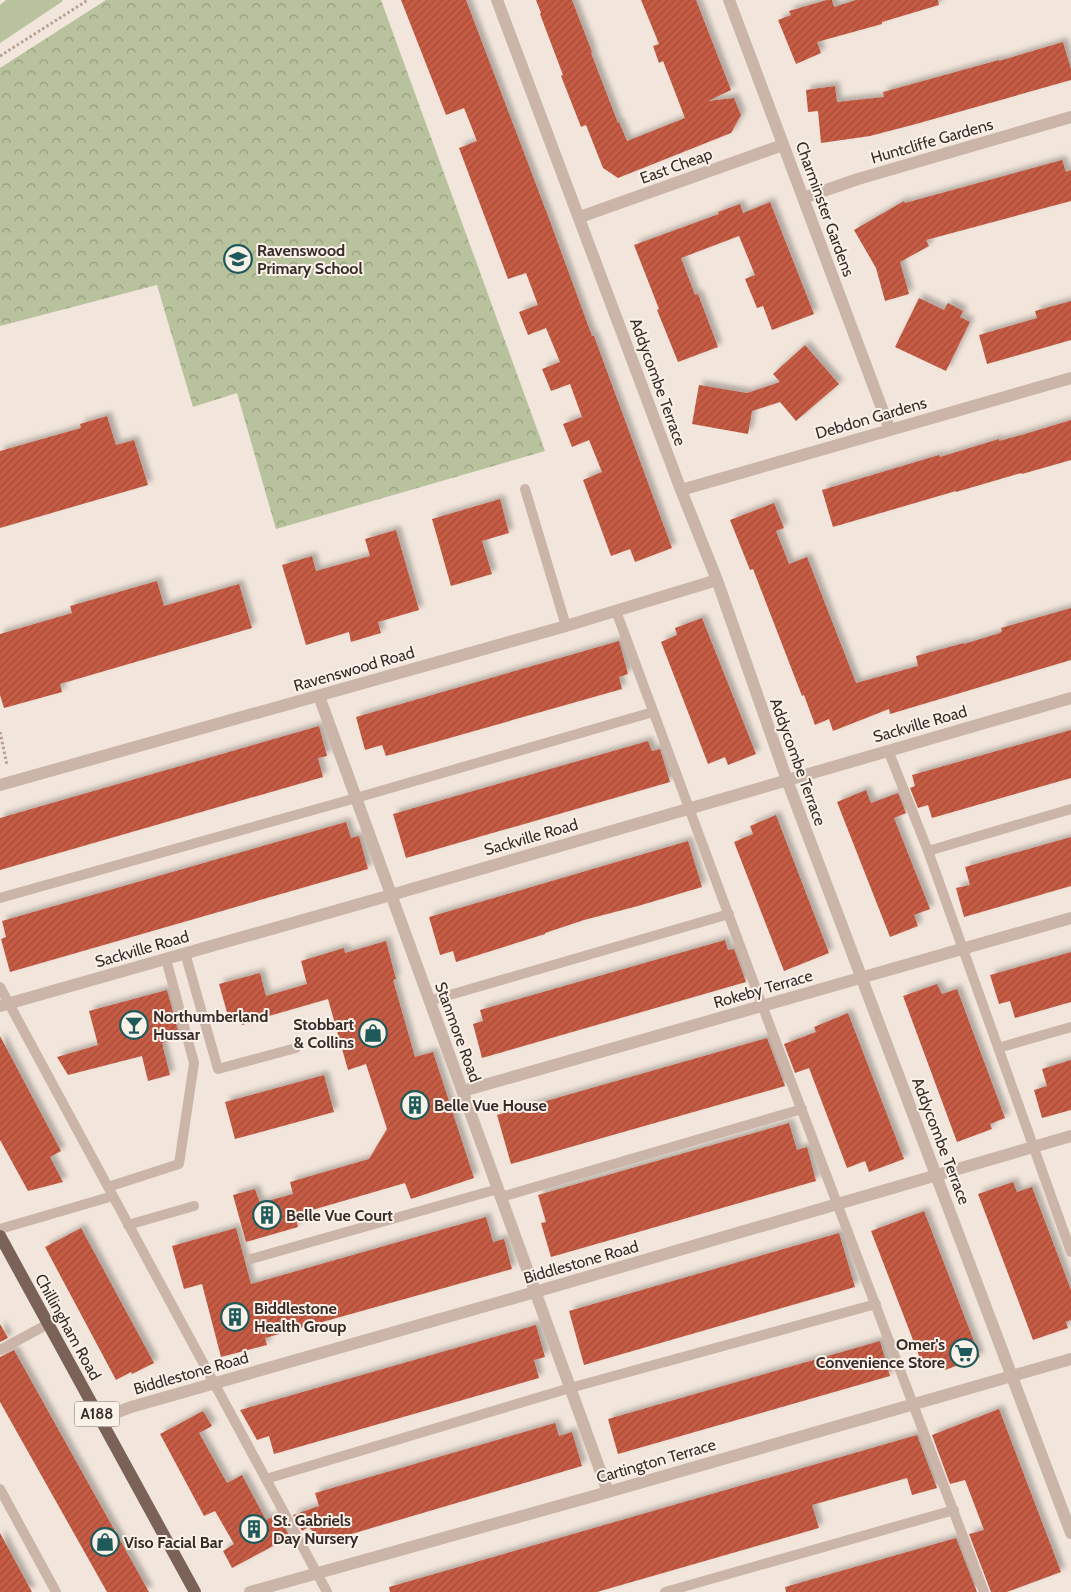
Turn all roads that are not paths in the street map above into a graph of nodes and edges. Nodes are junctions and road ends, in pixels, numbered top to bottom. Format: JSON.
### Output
{"nodes":[{"id":1,"x":497,"y":0,"type":"edge"},
{"id":2,"x":729,"y":0,"type":"edge"},
{"id":3,"x":1071,"y":118,"type":"edge"},
{"id":4,"x":784,"y":145,"type":"junction"},
{"id":5,"x":803,"y":198,"type":"junction"},
{"id":6,"x":580,"y":217,"type":"junction"},
{"id":7,"x":1071,"y":378,"type":"edge"},
{"id":8,"x":890,"y":430,"type":"junction"},
{"id":9,"x":525,"y":489,"type":"dead end"},
{"id":10,"x":681,"y":490,"type":"junction"},
{"id":11,"x":717,"y":580,"type":"junction"},
{"id":12,"x":616,"y":611,"type":"junction"},
{"id":13,"x":566,"y":626,"type":"junction"},
{"id":14,"x":319,"y":696,"type":"junction"},
{"id":15,"x":1071,"y":698,"type":"edge"},
{"id":16,"x":653,"y":712,"type":"junction"},
{"id":17,"x":888,"y":750,"type":"junction"},
{"id":18,"x":786,"y":780,"type":"junction"},
{"id":19,"x":5,"y":784,"type":"edge"},
{"id":20,"x":356,"y":798,"type":"junction"},
{"id":21,"x":689,"y":808,"type":"junction"},
{"id":22,"x":1071,"y":809,"type":"edge"},
{"id":23,"x":928,"y":851,"type":"junction"},
{"id":24,"x":391,"y":895,"type":"junction"},
{"id":25,"x":0,"y":898,"type":"edge"},
{"id":26,"x":729,"y":914,"type":"junction"},
{"id":27,"x":1071,"y":918,"type":"edge"},
{"id":28,"x":963,"y":949,"type":"junction"},
{"id":29,"x":185,"y":953,"type":"junction"},
{"id":30,"x":166,"y":959,"type":"junction"},
{"id":31,"x":862,"y":978,"type":"junction"},
{"id":32,"x":0,"y":987,"type":"edge"},
{"id":33,"x":429,"y":1001,"type":"junction"},
{"id":34,"x":4,"y":1005,"type":"edge"},
{"id":35,"x":762,"y":1005,"type":"junction"},
{"id":36,"x":1071,"y":1027,"type":"edge"},
{"id":37,"x":296,"y":1048,"type":"dead end"},
{"id":38,"x":998,"y":1048,"type":"junction"},
{"id":39,"x":463,"y":1091,"type":"junction"},
{"id":40,"x":802,"y":1109,"type":"junction"},
{"id":41,"x":1071,"y":1136,"type":"edge"},
{"id":42,"x":1034,"y":1147,"type":"junction"},
{"id":43,"x":936,"y":1175,"type":"junction"},
{"id":44,"x":110,"y":1192,"type":"junction"},
{"id":45,"x":499,"y":1193,"type":"junction"},
{"id":46,"x":838,"y":1204,"type":"junction"},
{"id":47,"x":194,"y":1206,"type":"dead end"},
{"id":48,"x":128,"y":1225,"type":"junction"},
{"id":49,"x":0,"y":1229,"type":"edge"},
{"id":50,"x":0,"y":1236,"type":"edge"},
{"id":51,"x":1070,"y":1249,"type":"edge"},
{"id":52,"x":251,"y":1259,"type":"dead end"},
{"id":53,"x":535,"y":1292,"type":"junction"},
{"id":54,"x":876,"y":1304,"type":"junction"},
{"id":55,"x":48,"y":1324,"type":"junction"},
{"id":56,"x":0,"y":1350,"type":"edge"},
{"id":57,"x":1071,"y":1358,"type":"edge"},
{"id":58,"x":1012,"y":1376,"type":"junction"},
{"id":59,"x":214,"y":1384,"type":"junction"},
{"id":60,"x":570,"y":1388,"type":"junction"},
{"id":61,"x":914,"y":1404,"type":"junction"},
{"id":62,"x":100,"y":1419,"type":"junction"},
{"id":63,"x":266,"y":1479,"type":"junction"},
{"id":64,"x":0,"y":1488,"type":"edge"},
{"id":65,"x":608,"y":1492,"type":"junction"},
{"id":66,"x":954,"y":1510,"type":"junction"},
{"id":67,"x":1071,"y":1533,"type":"edge"},
{"id":68,"x":317,"y":1573,"type":"junction"},
{"id":69,"x":56,"y":1592,"type":"edge"},
{"id":70,"x":195,"y":1592,"type":"edge"},
{"id":71,"x":250,"y":1592,"type":"edge"},
{"id":72,"x":328,"y":1592,"type":"edge"},
{"id":73,"x":665,"y":1592,"type":"edge"},
{"id":74,"x":984,"y":1592,"type":"edge"}],
"edges":[{"from":1,"to":6,"type":"street","name":"Addycombe Terrace"},
{"from":2,"to":4,"type":"street","name":"Charminster Gardens"},
{"from":3,"to":5,"type":"street","name":"Huntcliffe Gardens"},
{"from":4,"to":5,"type":"street","name":"Charminster Gardens"},
{"from":4,"to":6,"type":"street","name":"East Cheap"},
{"from":5,"to":8,"type":"street","name":"Charminster Gardens"},
{"from":6,"to":10,"type":"street","name":"Addycombe Terrace"},
{"from":7,"to":8,"type":"street","name":"Debdon Gardens"},
{"from":8,"to":10,"type":"street","name":"Debdon Gardens"},
{"from":9,"to":13,"type":"lane"},
{"from":10,"to":11,"type":"street","name":"Addycombe Terrace"},
{"from":11,"to":12,"type":"street","name":"Ravenswood Road"},
{"from":11,"to":18,"type":"street","name":"Addycombe Terrace"},
{"from":12,"to":13,"type":"street","name":"Ravenswood Road"},
{"from":12,"to":16,"type":"lane"},
{"from":13,"to":14,"type":"street","name":"Ravenswood Road"},
{"from":14,"to":19,"type":"street","name":"Ravenswood Road"},
{"from":14,"to":20,"type":"street","name":"Stanmore Road"},
{"from":15,"to":17,"type":"street","name":"Sackville Road"},
{"from":16,"to":20,"type":"lane"},
{"from":16,"to":21,"type":"lane"},
{"from":17,"to":18,"type":"street","name":"Sackville Road"},
{"from":17,"to":23,"type":"lane"},
{"from":18,"to":21,"type":"street","name":"Sackville Road"},
{"from":18,"to":31,"type":"street","name":"Addycombe Terrace"},
{"from":20,"to":24,"type":"street","name":"Stanmore Road"},
{"from":20,"to":25,"type":"lane"},
{"from":21,"to":24,"type":"street","name":"Sackville Road"},
{"from":21,"to":26,"type":"lane"},
{"from":22,"to":23,"type":"lane"},
{"from":23,"to":28,"type":"lane"},
{"from":24,"to":29,"type":"street","name":"Sackville Road"},
{"from":24,"to":33,"type":"street","name":"Stanmore Road"},
{"from":26,"to":33,"type":"lane"},
{"from":26,"to":35,"type":"lane"},
{"from":27,"to":28,"type":"street","name":"Rokeby Terrace"},
{"from":28,"to":31,"type":"street","name":"Rokeby Terrace"},
{"from":28,"to":38,"type":"lane"},
{"from":29,"to":30,"type":"street","name":"Sackville Road"},
{"from":29,"to":37,"type":"lane"},
{"from":30,"to":34,"type":"street","name":"Sackville Road"},
{"from":30,"to":44,"type":"lane"},
{"from":31,"to":35,"type":"street","name":"Rokeby Terrace"},
{"from":31,"to":43,"type":"street","name":"Addycombe Terrace"},
{"from":32,"to":34,"type":"lane"},
{"from":33,"to":39,"type":"street","name":"Stanmore Road"},
{"from":34,"to":44,"type":"lane"},
{"from":35,"to":39,"type":"street","name":"Rokeby Terrace"},
{"from":35,"to":40,"type":"lane"},
{"from":36,"to":38,"type":"lane"},
{"from":38,"to":42,"type":"lane"},
{"from":39,"to":45,"type":"street","name":"Stanmore Road"},
{"from":40,"to":45,"type":"lane"},
{"from":40,"to":46,"type":"lane"},
{"from":41,"to":42,"type":"street","name":"Biddlestone Road"},
{"from":42,"to":43,"type":"street","name":"Biddlestone Road"},
{"from":42,"to":51,"type":"lane"},
{"from":43,"to":46,"type":"street","name":"Biddlestone Road"},
{"from":43,"to":58,"type":"street","name":"Addycombe Terrace"},
{"from":44,"to":48,"type":"lane"},
{"from":44,"to":49,"type":"lane"},
{"from":45,"to":52,"type":"lane"},
{"from":45,"to":53,"type":"street","name":"Stanmore Road"},
{"from":46,"to":53,"type":"street","name":"Biddlestone Road"},
{"from":46,"to":54,"type":"lane"},
{"from":47,"to":48,"type":"lane"},
{"from":48,"to":59,"type":"lane"},
{"from":50,"to":55,"type":"main road","name":"Chillingham Road","number":"A188"},
{"from":53,"to":59,"type":"street","name":"Biddlestone Road"},
{"from":53,"to":60,"type":"street","name":"Stanmore Road"},
{"from":54,"to":60,"type":"lane"},
{"from":54,"to":61,"type":"lane"},
{"from":55,"to":56,"type":"lane"},
{"from":55,"to":62,"type":"main road","name":"Chillingham Road","number":"A188"},
{"from":57,"to":58,"type":"street","name":"Cartington Terrace"},
{"from":58,"to":61,"type":"street","name":"Cartington Terrace"},
{"from":58,"to":67,"type":"street","name":"Addycombe Terrace"},
{"from":59,"to":62,"type":"street","name":"Biddlestone Road"},
{"from":59,"to":63,"type":"lane"},
{"from":60,"to":63,"type":"lane"},
{"from":60,"to":65,"type":"street","name":"Stanmore Road"},
{"from":61,"to":65,"type":"street","name":"Cartington Terrace"},
{"from":61,"to":66,"type":"lane"},
{"from":62,"to":70,"type":"main road","name":"Chillingham Road","number":"A188"},
{"from":63,"to":68,"type":"lane"},
{"from":64,"to":69,"type":"lane"},
{"from":65,"to":68,"type":"street","name":"Cartington Terrace"},
{"from":66,"to":73,"type":"lane"},
{"from":66,"to":74,"type":"lane"},
{"from":68,"to":71,"type":"street","name":"Cartington Terrace"},
{"from":68,"to":72,"type":"lane"}]}
